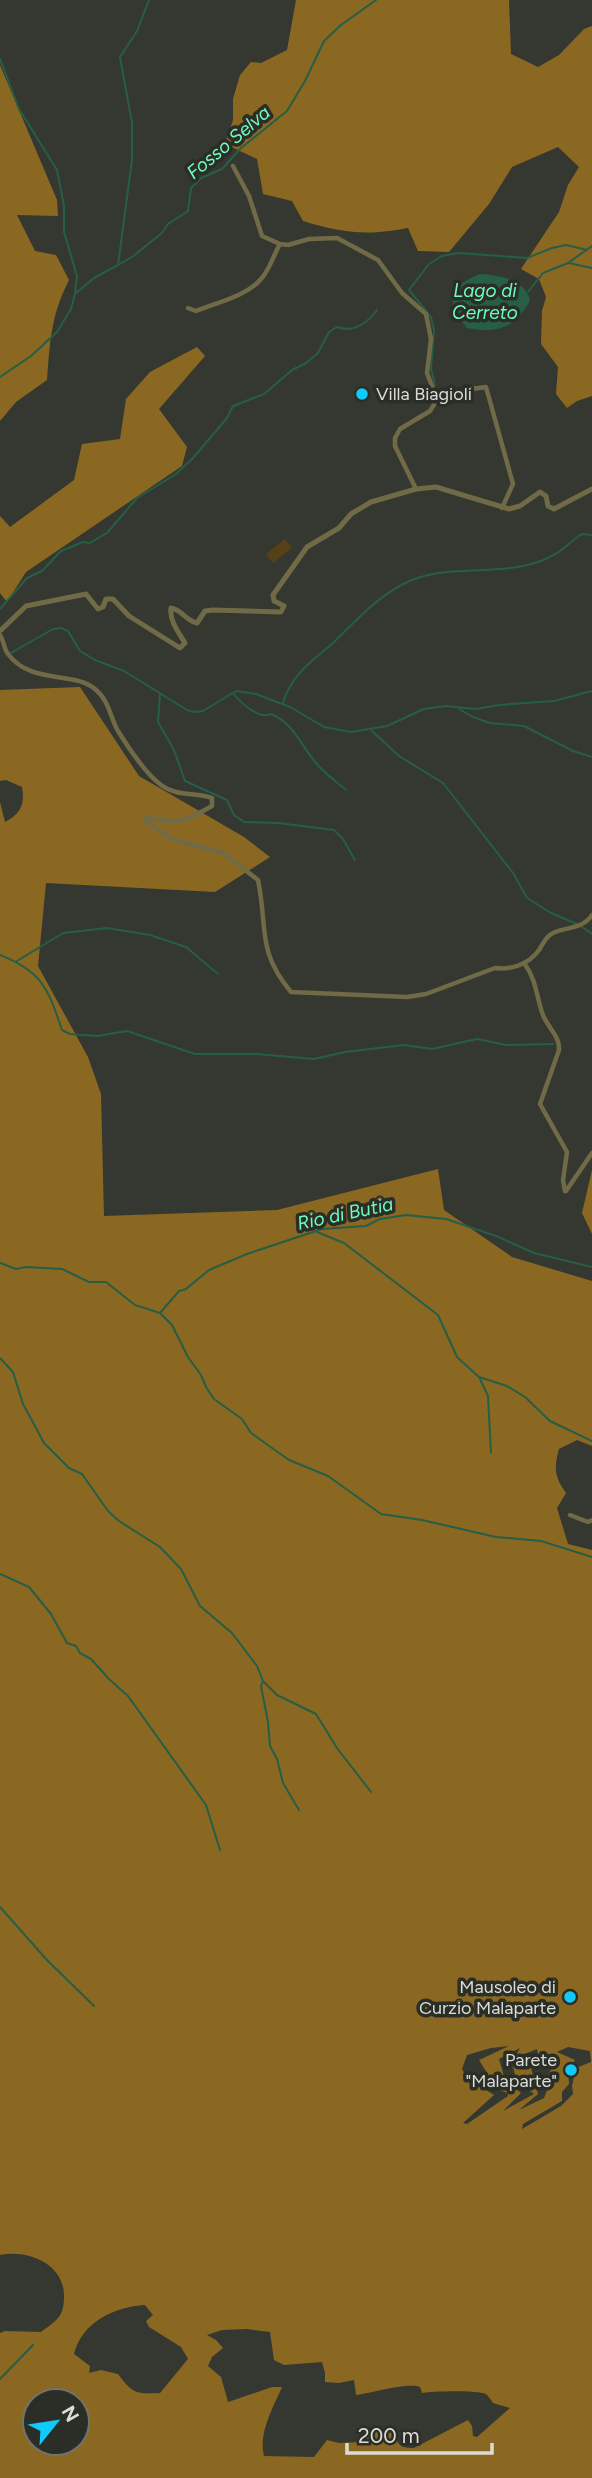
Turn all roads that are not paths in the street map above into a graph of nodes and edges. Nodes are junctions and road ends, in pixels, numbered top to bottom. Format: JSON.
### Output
{"nodes":[{"id":1,"x":233,"y":166,"type":"dead end"},
{"id":2,"x":280,"y":244,"type":"junction"},
{"id":3,"x":188,"y":308,"type":"dead end"},
{"id":4,"x":435,"y":394,"type":"junction"},
{"id":5,"x":416,"y":489,"type":"junction"},
{"id":6,"x":592,"y":489,"type":"edge"},
{"id":7,"x":502,"y":508,"type":"junction"},
{"id":8,"x":0,"y":633,"type":"edge"},
{"id":9,"x":5,"y":653,"type":"edge"},
{"id":10,"x":592,"y":915,"type":"edge"},
{"id":11,"x":524,"y":963,"type":"junction"},
{"id":12,"x":592,"y":1153,"type":"edge"},
{"id":13,"x":570,"y":1515,"type":"dead end"},
{"id":14,"x":592,"y":1520,"type":"edge"}],
"edges":[{"from":1,"to":2,"type":"street"},
{"from":2,"to":3,"type":"street"},
{"from":2,"to":4,"type":"street"},
{"from":4,"to":5,"type":"street"},
{"from":4,"to":7,"type":"street"},
{"from":5,"to":7,"type":"street"},
{"from":5,"to":8,"type":"street"},
{"from":6,"to":7,"type":"street"},
{"from":8,"to":9,"type":"street"},
{"from":9,"to":11,"type":"street"},
{"from":10,"to":11,"type":"street"},
{"from":11,"to":12,"type":"street"},
{"from":13,"to":14,"type":"street"}]}
